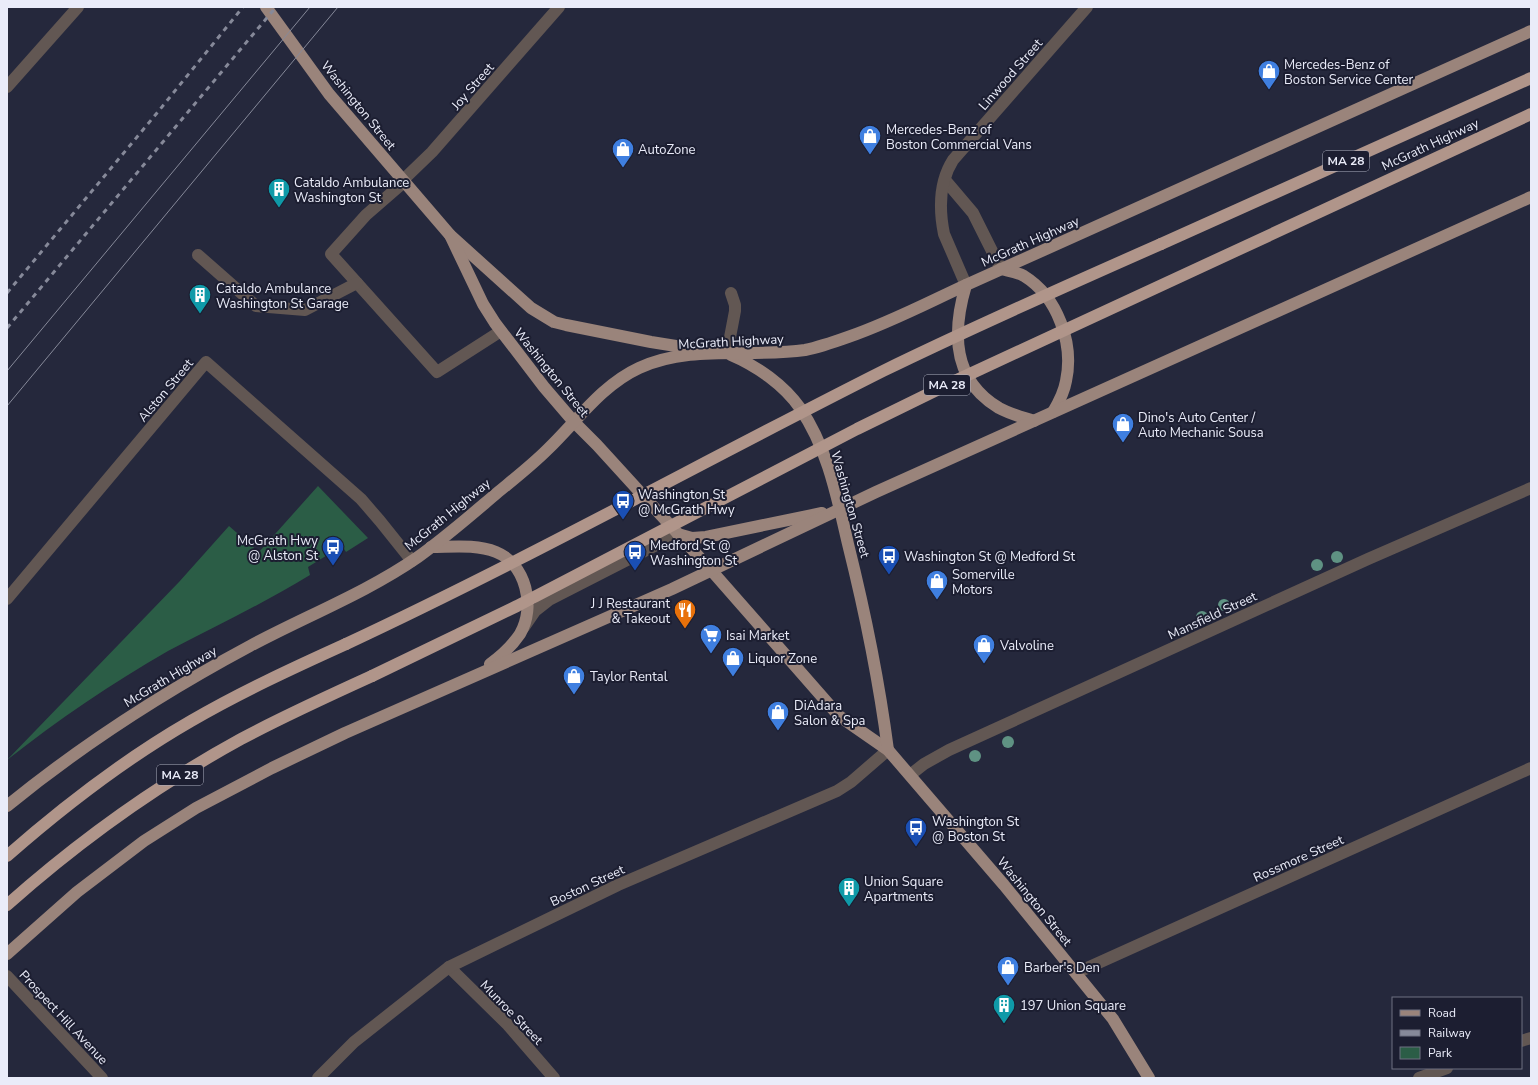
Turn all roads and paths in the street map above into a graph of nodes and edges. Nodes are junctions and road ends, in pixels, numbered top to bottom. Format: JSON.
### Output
{"nodes":[{"id":1,"x":78,"y":7,"type":"edge"},
{"id":2,"x":266,"y":7,"type":"edge"},
{"id":3,"x":559,"y":7,"type":"edge"},
{"id":4,"x":1087,"y":7,"type":"edge"},
{"id":5,"x":1531,"y":31,"type":"edge"},
{"id":6,"x":1531,"y":78,"type":"edge"},
{"id":7,"x":7,"y":87,"type":"edge"},
{"id":8,"x":1531,"y":114,"type":"edge"},
{"id":9,"x":945,"y":180,"type":"junction"},
{"id":10,"x":403,"y":181,"type":"junction"},
{"id":11,"x":1531,"y":197,"type":"edge"},
{"id":12,"x":450,"y":235,"type":"junction"},
{"id":13,"x":198,"y":255,"type":"dead end"},
{"id":14,"x":1001,"y":269,"type":"junction"},
{"id":15,"x":357,"y":283,"type":"junction"},
{"id":16,"x":966,"y":285,"type":"junction"},
{"id":17,"x":731,"y":293,"type":"dead end"},
{"id":18,"x":501,"y":331,"type":"junction"},
{"id":19,"x":727,"y":353,"type":"junction"},
{"id":20,"x":1053,"y":412,"type":"junction"},
{"id":21,"x":1034,"y":421,"type":"junction"},
{"id":22,"x":574,"y":422,"type":"junction"},
{"id":23,"x":1531,"y":488,"type":"edge"},
{"id":24,"x":840,"y":509,"type":"junction"},
{"id":25,"x":678,"y":534,"type":"junction"},
{"id":26,"x":432,"y":547,"type":"junction"},
{"id":27,"x":412,"y":561,"type":"junction"},
{"id":28,"x":711,"y":570,"type":"junction"},
{"id":29,"x":7,"y":599,"type":"edge"},
{"id":30,"x":520,"y":633,"type":"junction"},
{"id":31,"x":464,"y":681,"type":"junction"},
{"id":32,"x":888,"y":750,"type":"junction"},
{"id":33,"x":1531,"y":768,"type":"edge"},
{"id":34,"x":910,"y":775,"type":"junction"},
{"id":35,"x":7,"y":806,"type":"edge"},
{"id":36,"x":7,"y":856,"type":"edge"},
{"id":37,"x":7,"y":905,"type":"edge"},
{"id":38,"x":7,"y":954,"type":"edge"},
{"id":39,"x":448,"y":967,"type":"junction"},
{"id":40,"x":1076,"y":974,"type":"junction"},
{"id":41,"x":7,"y":976,"type":"edge"},
{"id":42,"x":1444,"y":1069,"type":"edge"},
{"id":43,"x":102,"y":1078,"type":"edge"},
{"id":44,"x":318,"y":1078,"type":"edge"},
{"id":45,"x":554,"y":1078,"type":"edge"},
{"id":46,"x":1149,"y":1078,"type":"edge"},
{"id":47,"x":1419,"y":1078,"type":"edge"}],
"edges":[{"from":1,"to":7,"type":"street"},
{"from":2,"to":10,"type":"main road","name":"Washington Street"},
{"from":3,"to":10,"type":"street","name":"Joy Street"},
{"from":4,"to":9,"type":"street","name":"Linwood Street"},
{"from":5,"to":14,"type":"main road","name":"McGrath Highway"},
{"from":6,"to":36,"type":"highway","name":"McGrath Highway","number":"MA 28","bridge":true},
{"from":8,"to":37,"type":"highway","name":"McGrath Highway","number":"MA 28","bridge":true},
{"from":9,"to":14,"type":"street"},
{"from":9,"to":16,"type":"street","name":"Linwood Street"},
{"from":10,"to":12,"type":"main road","name":"Washington Street"},
{"from":10,"to":15,"type":"street","name":"Joy Street"},
{"from":11,"to":20,"type":"main road"},
{"from":12,"to":18,"type":"main road","name":"Washington Street"},
{"from":12,"to":19,"type":"main road","name":"Washington Street"},
{"from":13,"to":15,"type":"street"},
{"from":14,"to":16,"type":"main road","name":"McGrath Highway"},
{"from":14,"to":20,"type":"main road"},
{"from":15,"to":18,"type":"street"},
{"from":16,"to":19,"type":"main road","name":"McGrath Highway"},
{"from":16,"to":21,"type":"main road"},
{"from":17,"to":19,"type":"street"},
{"from":18,"to":22,"type":"main road","name":"Washington Street"},
{"from":19,"to":22,"type":"main road","name":"McGrath Highway"},
{"from":19,"to":24,"type":"main road","name":"Washington Street"},
{"from":20,"to":21,"type":"main road"},
{"from":21,"to":24,"type":"main road"},
{"from":22,"to":25,"type":"main road","name":"Washington Street"},
{"from":22,"to":26,"type":"main road","name":"McGrath Highway"},
{"from":23,"to":34,"type":"street","name":"Mansfield Street"},
{"from":24,"to":25,"type":"main road"},
{"from":24,"to":28,"type":"main road"},
{"from":24,"to":32,"type":"main road","name":"Washington Street"},
{"from":25,"to":28,"type":"main road","name":"Washington Street"},
{"from":25,"to":30,"type":"street"},
{"from":26,"to":27,"type":"main road","name":"McGrath Highway"},
{"from":26,"to":30,"type":"main road"},
{"from":27,"to":29,"type":"street","name":"Alston Street"},
{"from":27,"to":35,"type":"main road","name":"McGrath Highway"},
{"from":28,"to":31,"type":"main road"},
{"from":28,"to":32,"type":"main road","name":"Washington Street"},
{"from":30,"to":31,"type":"main road"},
{"from":31,"to":38,"type":"main road"},
{"from":32,"to":34,"type":"main road","name":"Washington Street"},
{"from":32,"to":39,"type":"street","name":"Boston Street"},
{"from":33,"to":40,"type":"street","name":"Rossmore Street"},
{"from":34,"to":40,"type":"main road","name":"Washington Street"},
{"from":39,"to":44,"type":"street","name":"Boston Street"},
{"from":39,"to":45,"type":"street","name":"Munroe Street"},
{"from":40,"to":46,"type":"main road","name":"Washington Street"},
{"from":41,"to":43,"type":"street","name":"Prospect Hill Avenue"},
{"from":42,"to":47,"type":"street"}]}
